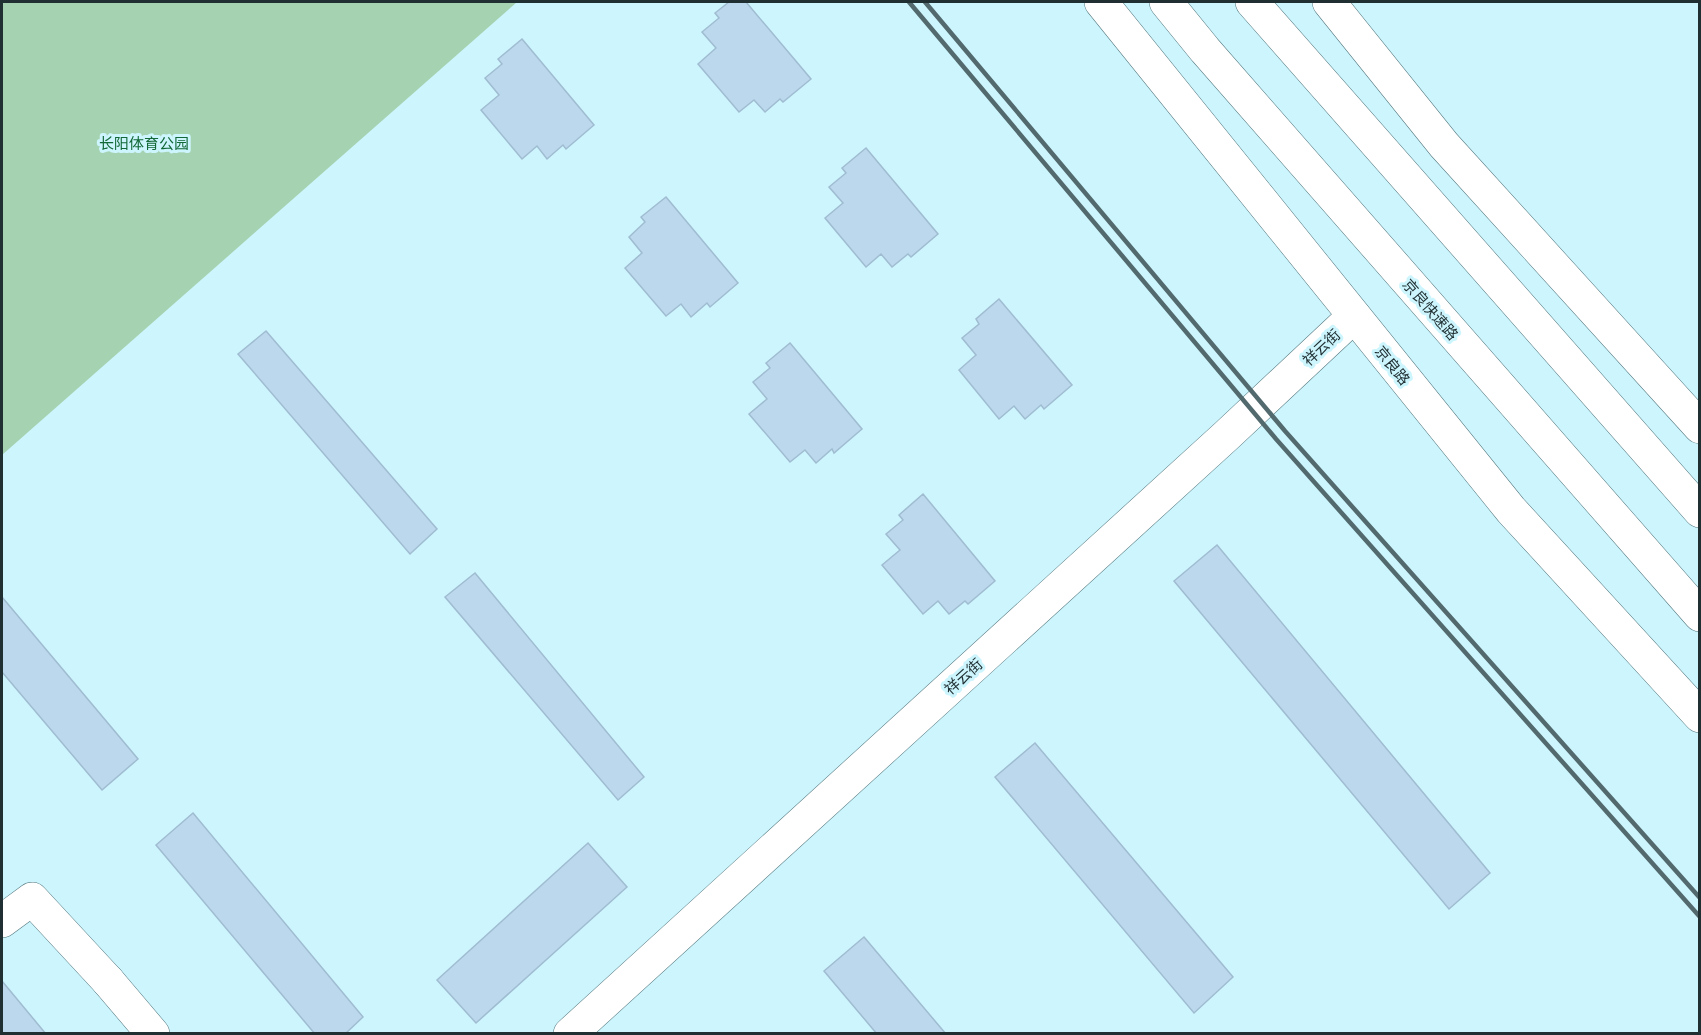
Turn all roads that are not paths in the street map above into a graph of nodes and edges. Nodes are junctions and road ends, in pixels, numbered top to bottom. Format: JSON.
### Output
{"nodes":[{"id":1,"x":1101,"y":2,"type":"edge"},
{"id":2,"x":1166,"y":2,"type":"edge"},
{"id":3,"x":1252,"y":2,"type":"edge"},
{"id":4,"x":1329,"y":2,"type":"edge"},
{"id":5,"x":1354,"y":316,"type":"junction"},
{"id":6,"x":1700,"y":427,"type":"edge"},
{"id":7,"x":1700,"y":511,"type":"edge"},
{"id":8,"x":1700,"y":615,"type":"edge"},
{"id":9,"x":1700,"y":716,"type":"edge"},
{"id":10,"x":2,"y":921,"type":"edge"},
{"id":11,"x":153,"y":1034,"type":"edge"},
{"id":12,"x":570,"y":1034,"type":"edge"}],
"edges":[{"from":1,"to":5,"type":"main road","name":"京良路"},
{"from":2,"to":8,"type":"main road","name":"京良快速路"},
{"from":3,"to":7,"type":"main road"},
{"from":4,"to":6,"type":"main road"},
{"from":5,"to":9,"type":"main road","name":"京良路"},
{"from":5,"to":12,"type":"main road","name":"祥云街"},
{"from":10,"to":11,"type":"main road"}]}
